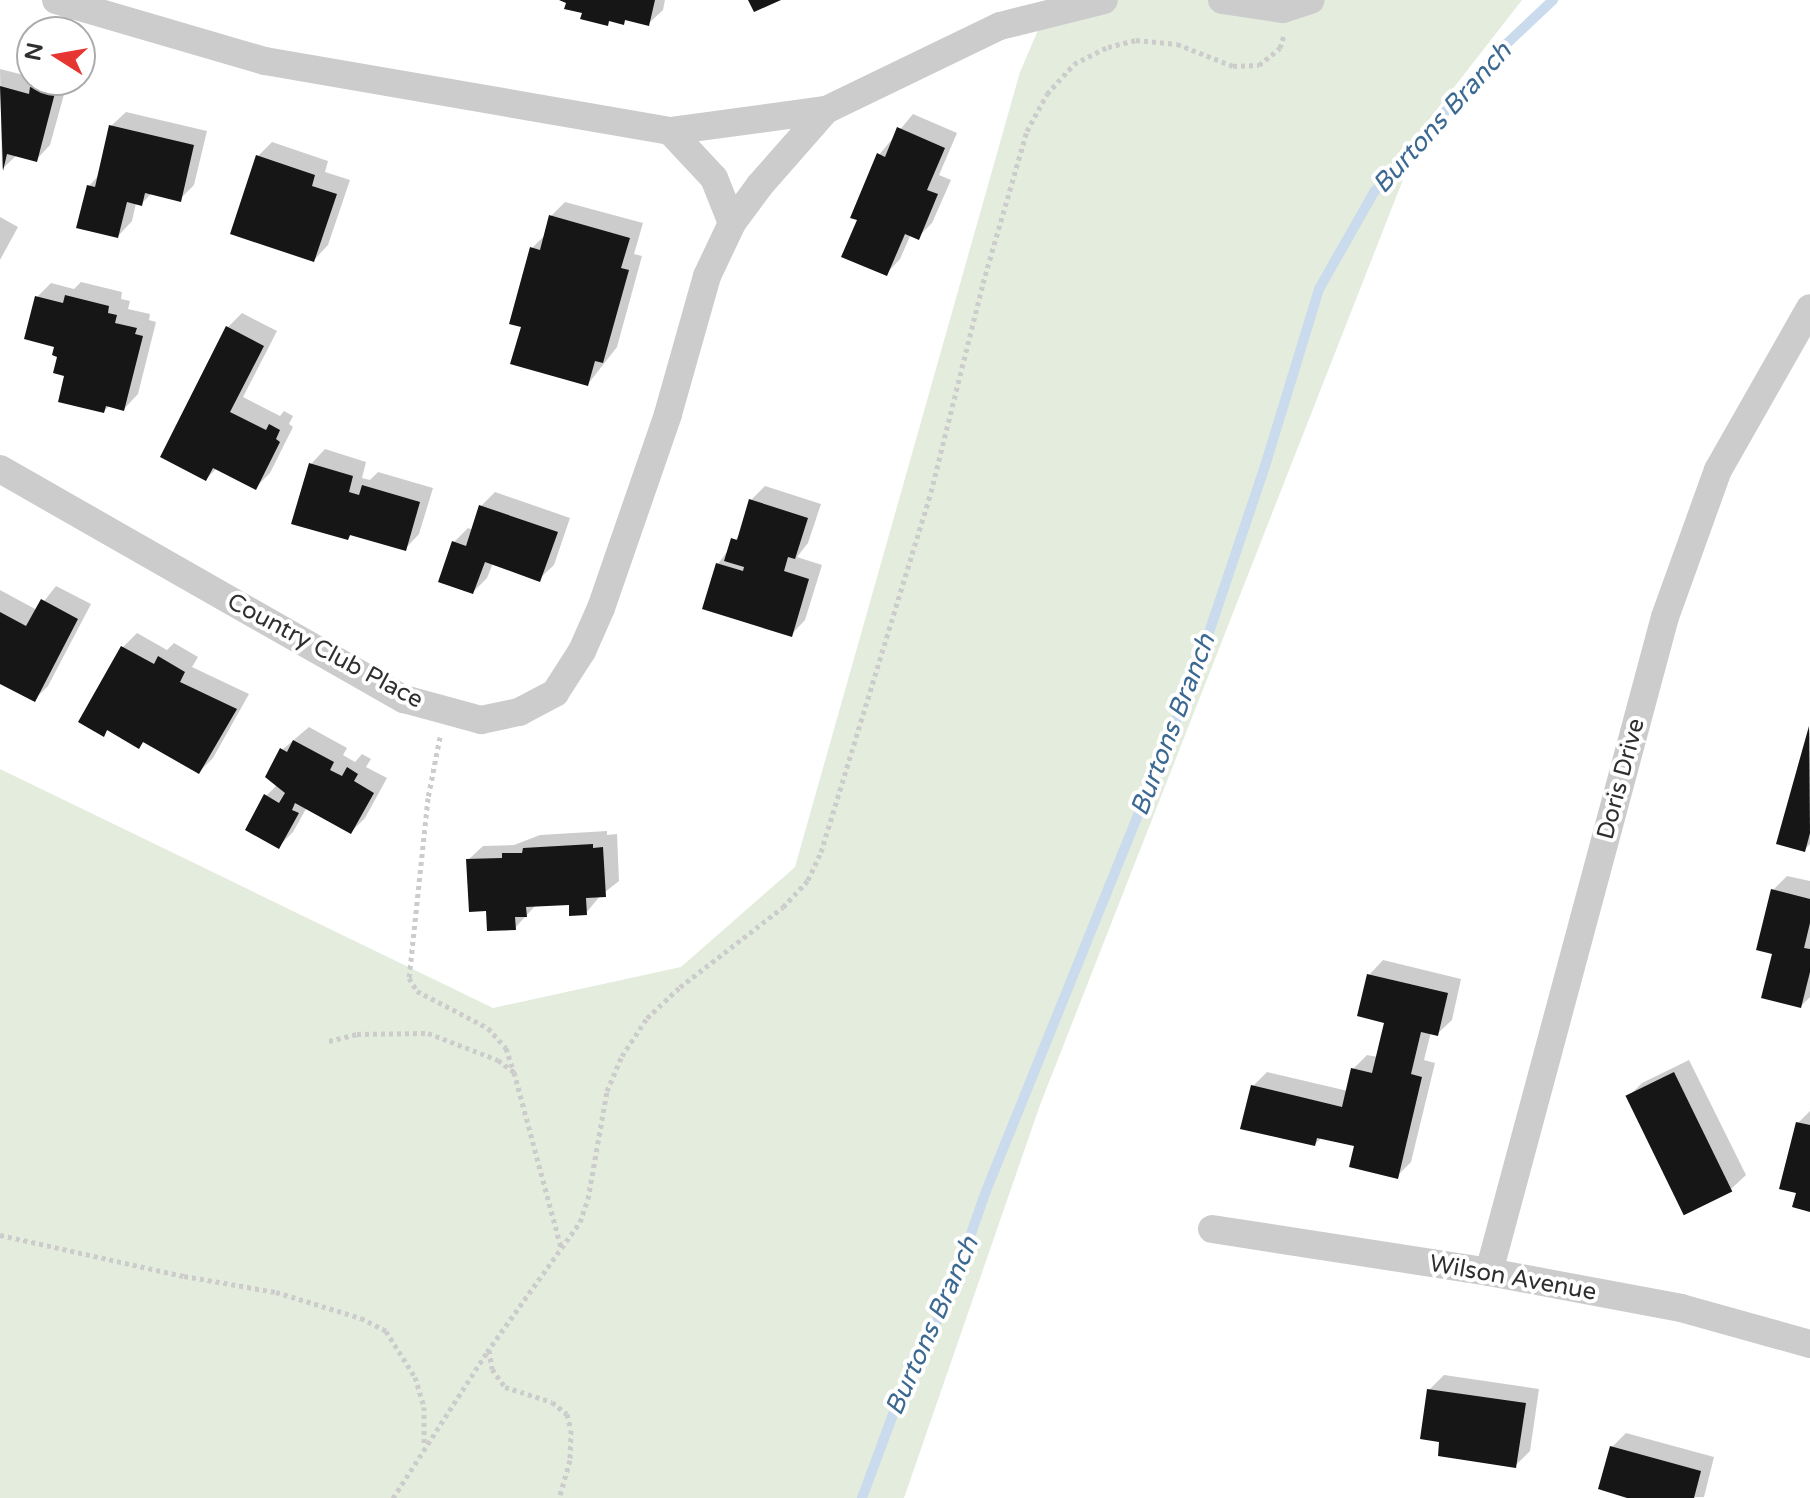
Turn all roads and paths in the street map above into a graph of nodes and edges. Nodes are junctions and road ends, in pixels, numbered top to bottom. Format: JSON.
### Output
{"nodes":[{"id":1,"x":56,"y":0,"type":"edge"},
{"id":2,"x":1104,"y":0,"type":"edge"},
{"id":3,"x":1222,"y":0,"type":"edge"},
{"id":4,"x":1302,"y":3,"type":"edge"},
{"id":5,"x":826,"y":110,"type":"junction"},
{"id":6,"x":670,"y":131,"type":"junction"},
{"id":7,"x":732,"y":223,"type":"junction"},
{"id":8,"x":1810,"y":308,"type":"edge"},
{"id":9,"x":0,"y":469,"type":"edge"},
{"id":10,"x":447,"y":713,"type":"junction"},
{"id":11,"x":329,"y":1041,"type":"dead end"},
{"id":12,"x":514,"y":1072,"type":"junction"},
{"id":13,"x":1212,"y":1229,"type":"dead end"},
{"id":14,"x":0,"y":1235,"type":"edge"},
{"id":15,"x":561,"y":1248,"type":"junction"},
{"id":16,"x":1489,"y":1272,"type":"junction"},
{"id":17,"x":1810,"y":1344,"type":"edge"},
{"id":18,"x":489,"y":1349,"type":"junction"},
{"id":19,"x":424,"y":1446,"type":"junction"},
{"id":20,"x":393,"y":1498,"type":"edge"},
{"id":21,"x":559,"y":1498,"type":"edge"}],
"edges":[{"from":1,"to":6,"type":"street","name":"Country Club Place"},
{"from":2,"to":5,"type":"street","name":"Country Club Place"},
{"from":3,"to":4,"type":"street"},
{"from":4,"to":15,"type":"path"},
{"from":5,"to":6,"type":"street","name":"Country Club Place"},
{"from":5,"to":7,"type":"street","name":"Country Club Place"},
{"from":6,"to":7,"type":"street"},
{"from":7,"to":10,"type":"street","name":"Country Club Place"},
{"from":8,"to":16,"type":"street","name":"Doris Drive"},
{"from":9,"to":10,"type":"street","name":"Country Club Place"},
{"from":10,"to":12,"type":"path"},
{"from":11,"to":12,"type":"path"},
{"from":12,"to":15,"type":"path"},
{"from":13,"to":16,"type":"street","name":"Wilson Avenue"},
{"from":14,"to":19,"type":"path"},
{"from":15,"to":18,"type":"path"},
{"from":16,"to":17,"type":"street","name":"Wilson Avenue"},
{"from":18,"to":19,"type":"path"},
{"from":18,"to":21,"type":"path"},
{"from":19,"to":20,"type":"path"}]}
